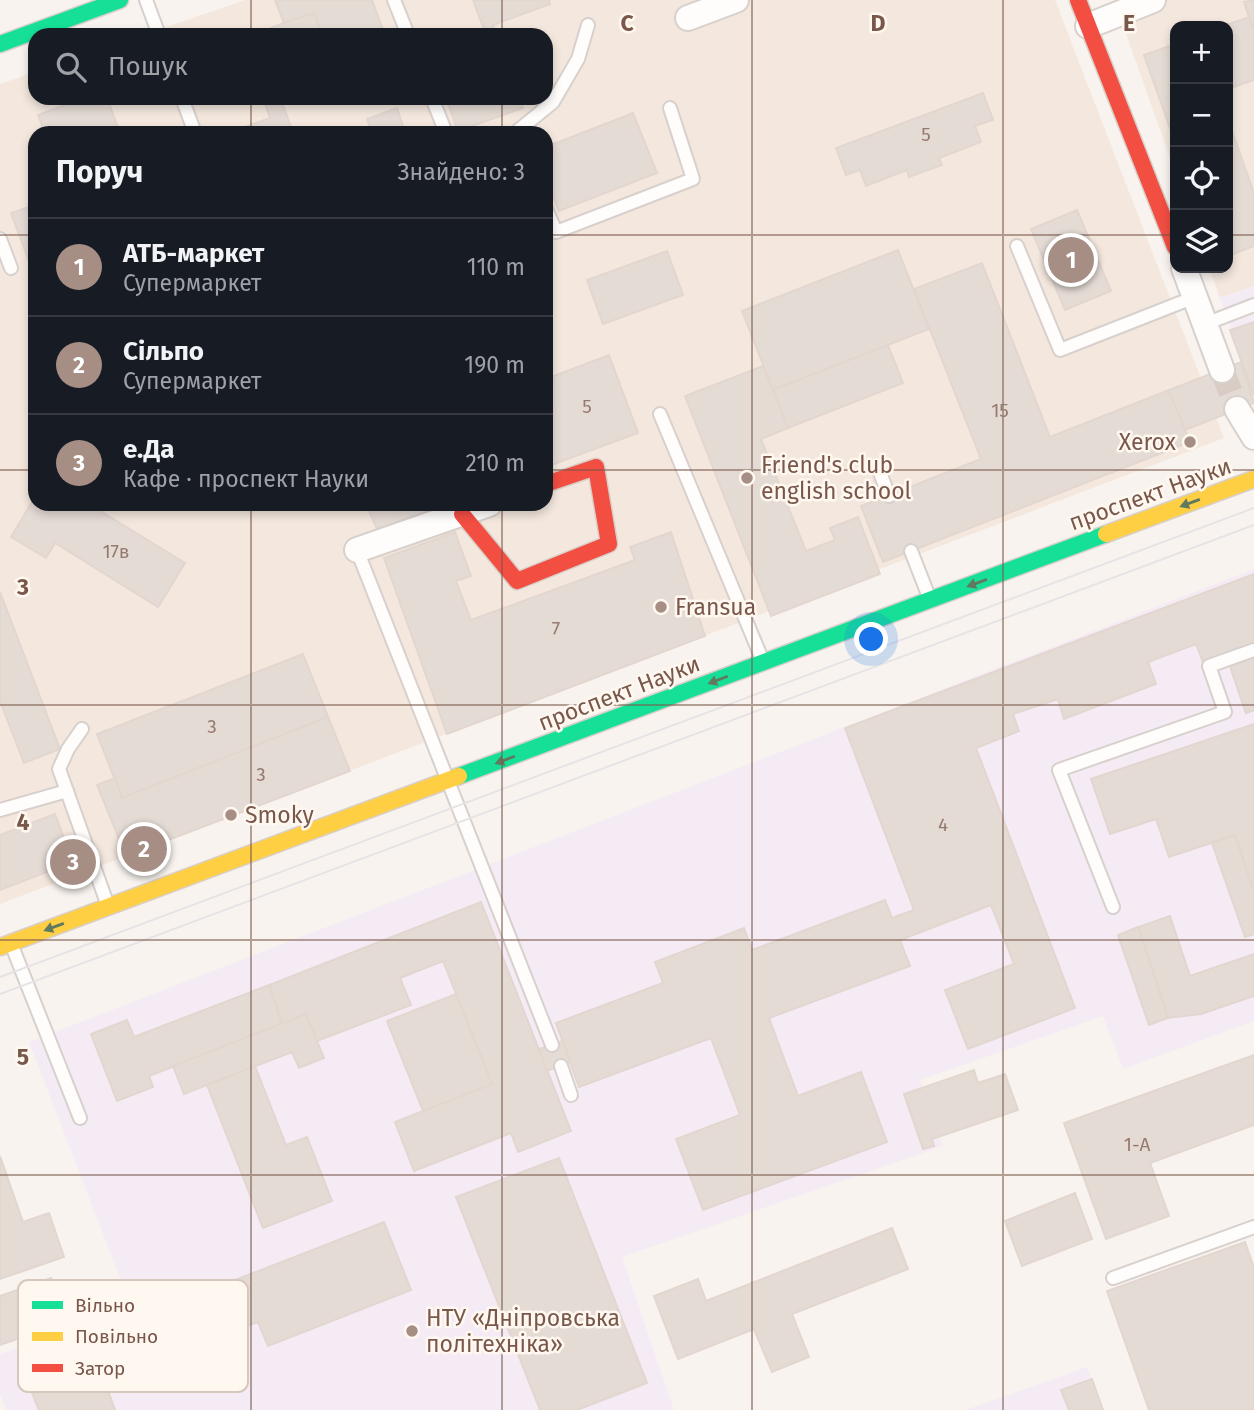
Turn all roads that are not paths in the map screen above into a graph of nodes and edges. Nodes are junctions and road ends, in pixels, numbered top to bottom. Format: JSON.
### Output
{"nodes":[{"id":1,"x":121,"y":0,"type":"edge"},
{"id":2,"x":146,"y":0,"type":"edge"},
{"id":3,"x":394,"y":0,"type":"edge"},
{"id":4,"x":736,"y":0,"type":"edge"},
{"id":5,"x":1078,"y":0,"type":"edge"},
{"id":6,"x":1153,"y":0,"type":"edge"},
{"id":7,"x":688,"y":18,"type":"dead end"},
{"id":8,"x":588,"y":25,"type":"dead end"},
{"id":9,"x":1088,"y":26,"type":"junction"},
{"id":10,"x":36,"y":28,"type":"edge"},
{"id":11,"x":156,"y":28,"type":"edge"},
{"id":12,"x":405,"y":28,"type":"edge"},
{"id":13,"x":28,"y":32,"type":"edge"},
{"id":14,"x":0,"y":44,"type":"edge"},
{"id":15,"x":553,"y":102,"type":"edge"},
{"id":16,"x":185,"y":105,"type":"edge"},
{"id":17,"x":435,"y":105,"type":"edge"},
{"id":18,"x":549,"y":105,"type":"edge"},
{"id":19,"x":670,"y":108,"type":"dead end"},
{"id":20,"x":192,"y":126,"type":"edge"},
{"id":21,"x":443,"y":126,"type":"edge"},
{"id":22,"x":524,"y":126,"type":"edge"},
{"id":23,"x":553,"y":225,"type":"edge"},
{"id":24,"x":1170,"y":234,"type":"edge"},
{"id":25,"x":0,"y":239,"type":"edge"},
{"id":26,"x":1017,"y":246,"type":"dead end"},
{"id":27,"x":11,"y":268,"type":"dead end"},
{"id":28,"x":1186,"y":273,"type":"edge"},
{"id":29,"x":1195,"y":297,"type":"junction"},
{"id":30,"x":1254,"y":305,"type":"edge"},
{"id":31,"x":1205,"y":324,"type":"junction"},
{"id":32,"x":1222,"y":370,"type":"tunnel mouth"},
{"id":33,"x":1237,"y":409,"type":"tunnel mouth"},
{"id":34,"x":660,"y":414,"type":"dead end"},
{"id":35,"x":1254,"y":438,"type":"edge"},
{"id":36,"x":877,"y":465,"type":"dead end"},
{"id":37,"x":1254,"y":479,"type":"edge"},
{"id":38,"x":553,"y":482,"type":"edge"},
{"id":39,"x":889,"y":495,"type":"dead end"},
{"id":40,"x":470,"y":511,"type":"edge"},
{"id":41,"x":462,"y":514,"type":"junction"},
{"id":42,"x":357,"y":550,"type":"joint"},
{"id":43,"x":911,"y":551,"type":"dead end"},
{"id":44,"x":930,"y":600,"type":"junction"},
{"id":45,"x":1254,"y":650,"type":"edge"},
{"id":46,"x":764,"y":663,"type":"junction"},
{"id":47,"x":82,"y":729,"type":"dead end"},
{"id":48,"x":449,"y":781,"type":"junction"},
{"id":49,"x":67,"y":791,"type":"junction"},
{"id":50,"x":0,"y":810,"type":"edge"},
{"id":51,"x":109,"y":907,"type":"junction"},
{"id":52,"x":1114,"y":907,"type":"dead end"},
{"id":53,"x":5,"y":945,"type":"edge"},
{"id":54,"x":552,"y":1045,"type":"dead end"},
{"id":55,"x":561,"y":1066,"type":"dead end"},
{"id":56,"x":571,"y":1095,"type":"dead end"},
{"id":57,"x":80,"y":1118,"type":"dead end"},
{"id":58,"x":1254,"y":1227,"type":"edge"},
{"id":59,"x":1112,"y":1278,"type":"dead end"}],
"edges":[{"from":1,"to":10,"type":"main road"},
{"from":2,"to":11,"type":"lane"},
{"from":3,"to":12,"type":"lane"},
{"from":4,"to":7,"type":"street"},
{"from":5,"to":9,"type":"main road"},
{"from":6,"to":9,"type":"street"},
{"from":8,"to":15,"type":"lane"},
{"from":9,"to":24,"type":"main road"},
{"from":13,"to":14,"type":"main road"},
{"from":16,"to":20,"type":"lane"},
{"from":17,"to":21,"type":"lane"},
{"from":18,"to":22,"type":"lane"},
{"from":19,"to":23,"type":"lane"},
{"from":25,"to":27,"type":"lane"},
{"from":26,"to":29,"type":"lane"},
{"from":28,"to":29,"type":"street"},
{"from":29,"to":31,"type":"street"},
{"from":30,"to":31,"type":"lane"},
{"from":31,"to":32,"type":"street"},
{"from":33,"to":35,"type":"street"},
{"from":34,"to":46,"type":"lane"},
{"from":36,"to":39,"type":"lane"},
{"from":37,"to":44,"type":"main road","name":"проспект Науки","one_way":true},
{"from":38,"to":41,"type":"main road"},
{"from":40,"to":41,"type":"street"},
{"from":41,"to":42,"type":"street"},
{"from":42,"to":48,"type":"lane"},
{"from":43,"to":44,"type":"lane"},
{"from":44,"to":46,"type":"main road","name":"проспект Науки"},
{"from":45,"to":52,"type":"lane"},
{"from":46,"to":48,"type":"main road","name":"проспект Науки","one_way":true},
{"from":47,"to":49,"type":"lane"},
{"from":48,"to":51,"type":"main road","name":"проспект Науки"},
{"from":48,"to":54,"type":"lane"},
{"from":49,"to":50,"type":"lane"},
{"from":49,"to":51,"type":"lane"},
{"from":51,"to":53,"type":"main road","name":"проспект Науки","one_way":true},
{"from":53,"to":57,"type":"lane"},
{"from":55,"to":56,"type":"lane"},
{"from":58,"to":59,"type":"lane"}]}
